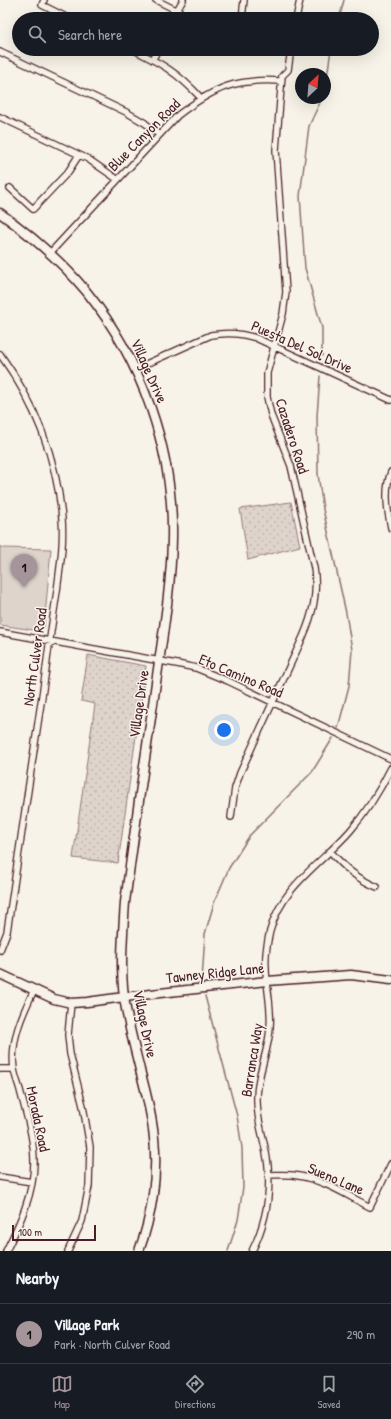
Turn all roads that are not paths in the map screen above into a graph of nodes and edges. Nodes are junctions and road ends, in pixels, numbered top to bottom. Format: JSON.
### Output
{"nodes":[{"id":1,"x":156,"y":0,"type":"edge"},
{"id":2,"x":183,"y":0,"type":"edge"},
{"id":3,"x":244,"y":0,"type":"edge"},
{"id":4,"x":300,"y":0,"type":"edge"},
{"id":5,"x":43,"y":2,"type":"edge"},
{"id":6,"x":176,"y":10,"type":"joint"},
{"id":7,"x":59,"y":12,"type":"edge"},
{"id":8,"x":243,"y":12,"type":"edge"},
{"id":9,"x":297,"y":12,"type":"edge"},
{"id":10,"x":0,"y":52,"type":"edge"},
{"id":11,"x":147,"y":56,"type":"edge"},
{"id":12,"x":154,"y":56,"type":"edge"},
{"id":13,"x":290,"y":56,"type":"edge"},
{"id":14,"x":153,"y":59,"type":"junction"},
{"id":15,"x":281,"y":81,"type":"junction"},
{"id":16,"x":201,"y":98,"type":"junction"},
{"id":17,"x":0,"y":117,"type":"edge"},
{"id":18,"x":158,"y":134,"type":"junction"},
{"id":19,"x":79,"y":155,"type":"junction"},
{"id":20,"x":117,"y":179,"type":"junction"},
{"id":21,"x":10,"y":188,"type":"dead end"},
{"id":22,"x":0,"y":213,"type":"edge"},
{"id":23,"x":50,"y":253,"type":"junction"},
{"id":24,"x":274,"y":346,"type":"junction"},
{"id":25,"x":0,"y":354,"type":"edge"},
{"id":26,"x":135,"y":369,"type":"junction"},
{"id":27,"x":391,"y":400,"type":"edge"},
{"id":28,"x":391,"y":472,"type":"edge"},
{"id":29,"x":391,"y":528,"type":"edge"},
{"id":30,"x":0,"y":632,"type":"edge"},
{"id":31,"x":50,"y":641,"type":"junction"},
{"id":32,"x":159,"y":661,"type":"junction"},
{"id":33,"x":273,"y":703,"type":"junction"},
{"id":34,"x":391,"y":759,"type":"edge"},
{"id":35,"x":391,"y":768,"type":"edge"},
{"id":36,"x":231,"y":817,"type":"dead end"},
{"id":37,"x":330,"y":851,"type":"junction"},
{"id":38,"x":377,"y":887,"type":"dead end"},
{"id":39,"x":0,"y":950,"type":"edge"},
{"id":40,"x":0,"y":974,"type":"edge"},
{"id":41,"x":391,"y":980,"type":"edge"},
{"id":42,"x":267,"y":981,"type":"junction"},
{"id":43,"x":34,"y":990,"type":"junction"},
{"id":44,"x":124,"y":997,"type":"junction"},
{"id":45,"x":71,"y":1003,"type":"junction"},
{"id":46,"x":0,"y":1069,"type":"edge"},
{"id":47,"x":14,"y":1069,"type":"junction"},
{"id":48,"x":391,"y":1164,"type":"edge"},
{"id":49,"x":268,"y":1175,"type":"junction"},
{"id":50,"x":0,"y":1177,"type":"edge"},
{"id":51,"x":32,"y":1182,"type":"junction"},
{"id":52,"x":6,"y":1251,"type":"edge"},
{"id":53,"x":68,"y":1251,"type":"edge"},
{"id":54,"x":139,"y":1251,"type":"edge"},
{"id":55,"x":252,"y":1251,"type":"edge"}],
"edges":[{"from":1,"to":6,"type":"street"},
{"from":2,"to":6,"type":"street"},
{"from":3,"to":8,"type":"street"},
{"from":4,"to":9,"type":"street"},
{"from":5,"to":7,"type":"street"},
{"from":10,"to":18,"type":"street"},
{"from":11,"to":14,"type":"street"},
{"from":12,"to":14,"type":"street"},
{"from":13,"to":15,"type":"street","name":"Cazadero Road"},
{"from":14,"to":16,"type":"street"},
{"from":15,"to":16,"type":"street","name":"Blue Canyon Road"},
{"from":15,"to":24,"type":"street","name":"Cazadero Road"},
{"from":16,"to":18,"type":"street","name":"Blue Canyon Road"},
{"from":17,"to":19,"type":"street"},
{"from":18,"to":20,"type":"street","name":"Blue Canyon Road"},
{"from":19,"to":20,"type":"street"},
{"from":19,"to":21,"type":"street"},
{"from":20,"to":23,"type":"street","name":"Blue Canyon Road"},
{"from":22,"to":23,"type":"main road","name":"Village Drive"},
{"from":23,"to":26,"type":"main road","name":"Village Drive"},
{"from":24,"to":26,"type":"street","name":"Puesta Del Sol Drive"},
{"from":24,"to":27,"type":"street","name":"Puesta Del Sol Drive"},
{"from":24,"to":33,"type":"street","name":"Cazadero Road"},
{"from":25,"to":31,"type":"street","name":"North Culver Road"},
{"from":26,"to":32,"type":"main road","name":"Village Drive"},
{"from":28,"to":29,"type":"street"},
{"from":30,"to":31,"type":"street","name":"Eto Camino Road"},
{"from":31,"to":32,"type":"street","name":"Eto Camino Road"},
{"from":31,"to":39,"type":"street","name":"North Culver Road"},
{"from":32,"to":33,"type":"street","name":"Eto Camino Road"},
{"from":32,"to":44,"type":"main road","name":"Village Drive"},
{"from":33,"to":34,"type":"street","name":"Eto Camino Road"},
{"from":33,"to":36,"type":"street","name":"Cazadero Road"},
{"from":35,"to":37,"type":"street","name":"Barranca Way"},
{"from":37,"to":38,"type":"street"},
{"from":37,"to":42,"type":"street","name":"Barranca Way"},
{"from":40,"to":43,"type":"main road","name":"Tawney Ridge Lane"},
{"from":41,"to":42,"type":"main road","name":"Tawney Ridge Lane"},
{"from":42,"to":44,"type":"main road","name":"Tawney Ridge Lane"},
{"from":42,"to":49,"type":"street","name":"Barranca Way"},
{"from":43,"to":45,"type":"main road","name":"Tawney Ridge Lane"},
{"from":43,"to":47,"type":"street","name":"Morada Road"},
{"from":44,"to":45,"type":"main road","name":"Tawney Ridge Lane"},
{"from":44,"to":54,"type":"main road","name":"Village Drive"},
{"from":45,"to":53,"type":"street"},
{"from":46,"to":47,"type":"street"},
{"from":47,"to":51,"type":"street","name":"Morada Road"},
{"from":48,"to":49,"type":"street","name":"Sueno Lane"},
{"from":49,"to":55,"type":"street","name":"Barranca Way"},
{"from":50,"to":51,"type":"street"},
{"from":51,"to":52,"type":"street","name":"Morada Road"}]}
